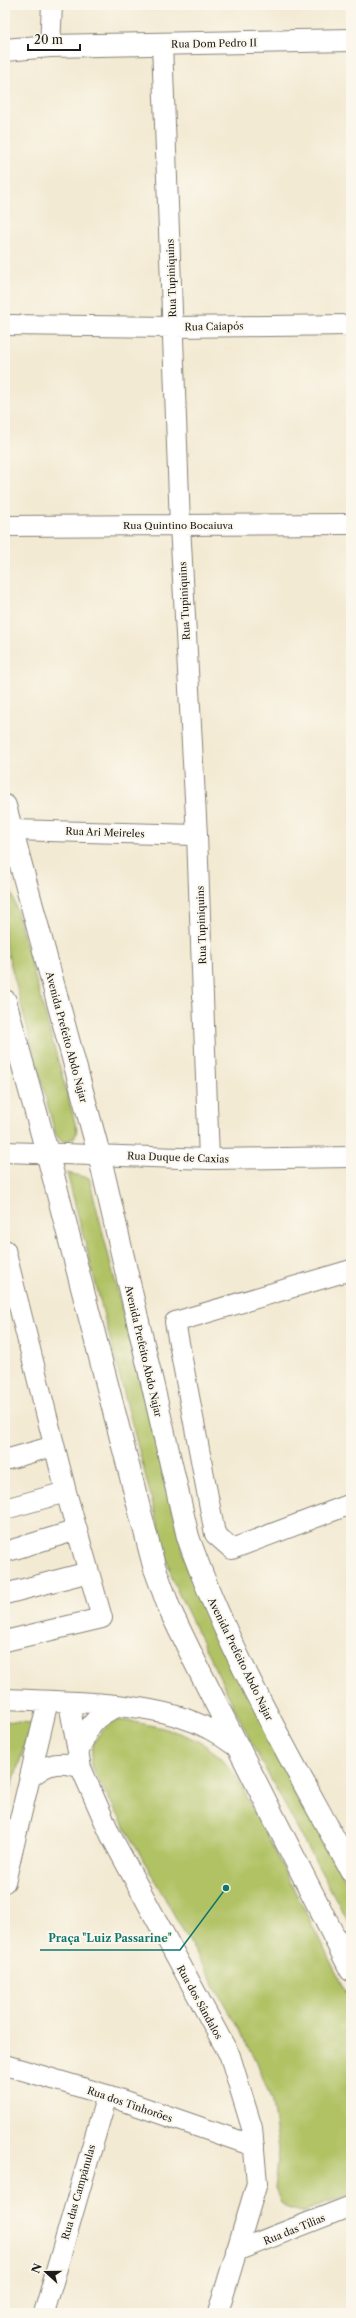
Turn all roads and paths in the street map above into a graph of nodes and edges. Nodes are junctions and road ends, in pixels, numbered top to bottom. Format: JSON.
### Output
{"nodes":[{"id":1,"x":52,"y":5,"type":"edge"},
{"id":2,"x":351,"y":40,"type":"edge"},
{"id":3,"x":162,"y":44,"type":"junction"},
{"id":4,"x":50,"y":46,"type":"junction"},
{"id":5,"x":5,"y":50,"type":"edge"},
{"id":6,"x":5,"y":325,"type":"edge"},
{"id":7,"x":351,"y":325,"type":"edge"},
{"id":8,"x":173,"y":327,"type":"junction"},
{"id":9,"x":351,"y":524,"type":"edge"},
{"id":10,"x":180,"y":525,"type":"junction"},
{"id":11,"x":5,"y":526,"type":"edge"},
{"id":12,"x":5,"y":806,"type":"edge"},
{"id":13,"x":12,"y":830,"type":"junction"},
{"id":14,"x":197,"y":835,"type":"junction"},
{"id":15,"x":14,"y":864,"type":"edge"},
{"id":16,"x":5,"y":1001,"type":"edge"},
{"id":17,"x":5,"y":1152,"type":"edge"},
{"id":18,"x":47,"y":1152,"type":"junction"},
{"id":19,"x":99,"y":1154,"type":"junction"},
{"id":20,"x":351,"y":1157,"type":"edge"},
{"id":21,"x":209,"y":1159,"type":"junction"},
{"id":22,"x":5,"y":1250,"type":"edge"},
{"id":23,"x":351,"y":1270,"type":"edge"},
{"id":24,"x":54,"y":1446,"type":"junction"},
{"id":25,"x":5,"y":1460,"type":"edge"},
{"id":26,"x":66,"y":1492,"type":"junction"},
{"id":27,"x":351,"y":1504,"type":"edge"},
{"id":28,"x":5,"y":1509,"type":"edge"},
{"id":29,"x":77,"y":1530,"type":"junction"},
{"id":30,"x":5,"y":1552,"type":"edge"},
{"id":31,"x":89,"y":1572,"type":"junction"},
{"id":32,"x":5,"y":1594,"type":"edge"},
{"id":33,"x":5,"y":1641,"type":"edge"},
{"id":34,"x":5,"y":1699,"type":"edge"},
{"id":35,"x":48,"y":1701,"type":"junction"},
{"id":36,"x":69,"y":1703,"type":"junction"},
{"id":37,"x":121,"y":1706,"type":"junction"},
{"id":38,"x":237,"y":1747,"type":"junction"},
{"id":39,"x":79,"y":1761,"type":"junction"},
{"id":40,"x":31,"y":1777,"type":"junction"},
{"id":41,"x":351,"y":1870,"type":"edge"},
{"id":42,"x":5,"y":1882,"type":"edge"},
{"id":43,"x":351,"y":1970,"type":"edge"},
{"id":44,"x":5,"y":2065,"type":"edge"},
{"id":45,"x":106,"y":2095,"type":"junction"},
{"id":46,"x":254,"y":2146,"type":"junction"},
{"id":47,"x":351,"y":2206,"type":"edge"},
{"id":48,"x":236,"y":2251,"type":"junction"},
{"id":49,"x":44,"y":2313,"type":"edge"},
{"id":50,"x":218,"y":2313,"type":"edge"}],
"edges":[{"from":1,"to":4,"type":"street"},
{"from":2,"to":3,"type":"main road","name":"Rua Dom Pedro II"},
{"from":3,"to":4,"type":"main road","name":"Rua Dom Pedro II"},
{"from":3,"to":8,"type":"street","name":"Rua Tupiniquins"},
{"from":4,"to":5,"type":"main road","name":"Rua Dom Pedro II"},
{"from":6,"to":8,"type":"street","name":"Rua Caiapós"},
{"from":7,"to":8,"type":"street","name":"Rua Caiapós"},
{"from":8,"to":10,"type":"street","name":"Rua Tupiniquins"},
{"from":9,"to":10,"type":"street","name":"Rua Quintino Bocaiuva"},
{"from":10,"to":11,"type":"street","name":"Rua Quintino Bocaiuva"},
{"from":10,"to":14,"type":"street","name":"Rua Tupiniquins"},
{"from":12,"to":13,"type":"main road","name":"Avenida Prefeito Abdo Najar"},
{"from":13,"to":14,"type":"street","name":"Rua Ari Meireles"},
{"from":13,"to":15,"type":"main road","name":"Avenida Prefeito Abdo Najar"},
{"from":14,"to":21,"type":"street","name":"Rua Tupiniquins"},
{"from":15,"to":19,"type":"main road","name":"Avenida Prefeito Abdo Najar"},
{"from":16,"to":18,"type":"main road"},
{"from":17,"to":18,"type":"street","name":"Rua Duque de Caxias"},
{"from":18,"to":19,"type":"street","name":"Rua Duque de Caxias"},
{"from":18,"to":38,"type":"main road"},
{"from":19,"to":21,"type":"street","name":"Rua Duque de Caxias"},
{"from":19,"to":41,"type":"main road","name":"Avenida Prefeito Abdo Najar"},
{"from":20,"to":21,"type":"street","name":"Rua Duque de Caxias"},
{"from":22,"to":24,"type":"street"},
{"from":23,"to":27,"type":"street"},
{"from":24,"to":25,"type":"street"},
{"from":24,"to":26,"type":"street"},
{"from":26,"to":28,"type":"street"},
{"from":26,"to":29,"type":"street"},
{"from":29,"to":30,"type":"street"},
{"from":29,"to":31,"type":"street"},
{"from":31,"to":32,"type":"street"},
{"from":31,"to":33,"type":"street"},
{"from":34,"to":35,"type":"street"},
{"from":35,"to":36,"type":"street"},
{"from":35,"to":40,"type":"street"},
{"from":36,"to":37,"type":"street"},
{"from":36,"to":39,"type":"street","name":"Rua dos Sândalos"},
{"from":37,"to":38,"type":"street"},
{"from":37,"to":39,"type":"street"},
{"from":38,"to":43,"type":"main road"},
{"from":39,"to":40,"type":"street"},
{"from":39,"to":46,"type":"street","name":"Rua dos Sândalos"},
{"from":40,"to":42,"type":"street"},
{"from":44,"to":45,"type":"street","name":"Rua dos Tinhorões"},
{"from":45,"to":46,"type":"street","name":"Rua dos Tinhorões"},
{"from":45,"to":49,"type":"street","name":"Rua das Campânulas"},
{"from":46,"to":48,"type":"street","name":"Rua dos Sândalos"},
{"from":47,"to":48,"type":"street","name":"Rua das Tílias"},
{"from":48,"to":50,"type":"street","name":"Rua dos Sândalos"}]}
